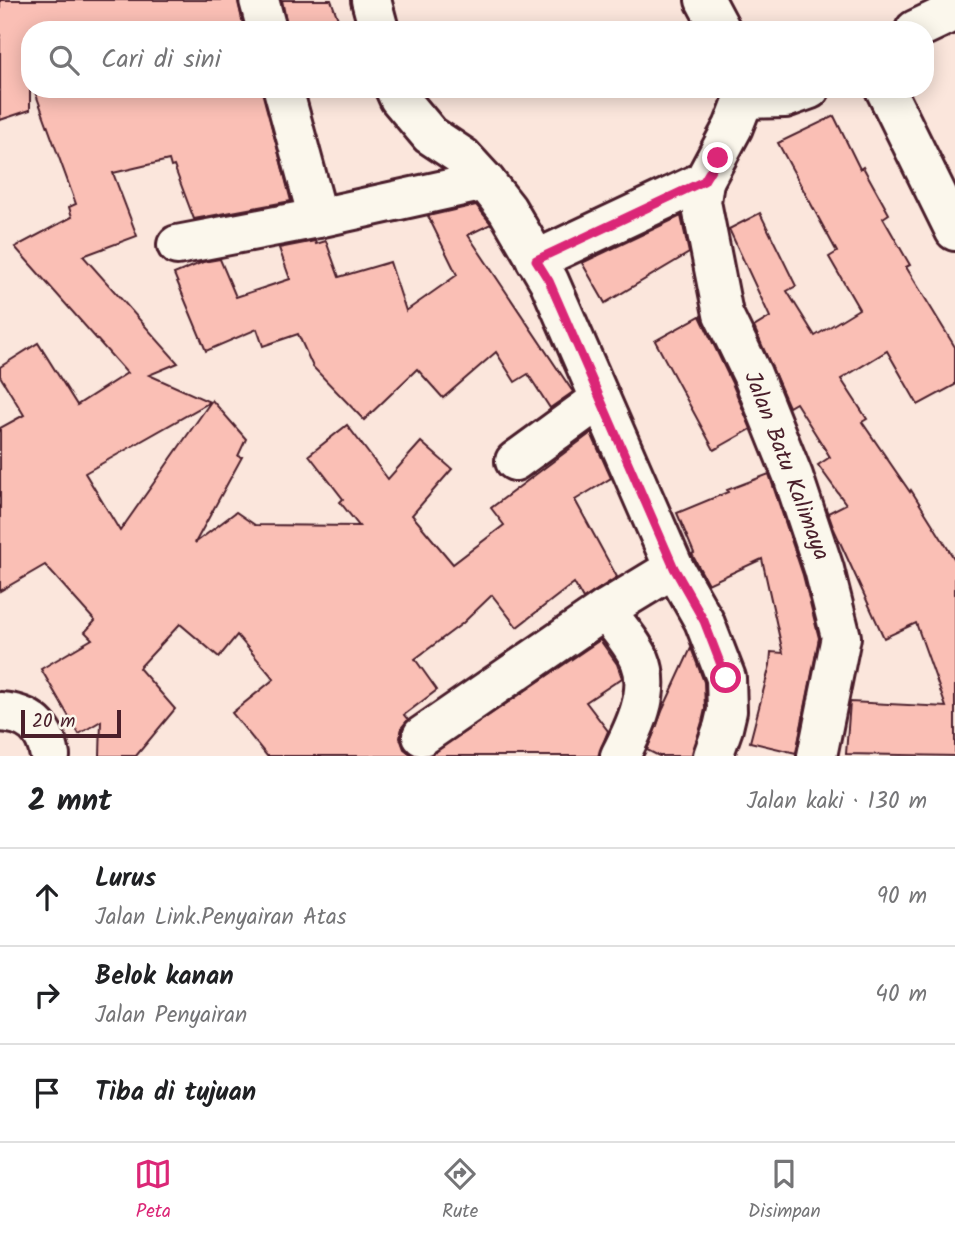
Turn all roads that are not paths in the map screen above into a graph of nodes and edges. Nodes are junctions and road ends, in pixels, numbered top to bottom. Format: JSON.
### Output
{"nodes":[{"id":1,"x":259,"y":0,"type":"edge"},
{"id":2,"x":371,"y":0,"type":"edge"},
{"id":3,"x":705,"y":0,"type":"edge"},
{"id":4,"x":955,"y":11,"type":"edge"},
{"id":5,"x":265,"y":21,"type":"edge"},
{"id":6,"x":377,"y":21,"type":"edge"},
{"id":7,"x":716,"y":21,"type":"edge"},
{"id":8,"x":934,"y":21,"type":"edge"},
{"id":9,"x":285,"y":98,"type":"edge"},
{"id":10,"x":399,"y":98,"type":"edge"},
{"id":11,"x":742,"y":98,"type":"edge"},
{"id":12,"x":889,"y":98,"type":"edge"},
{"id":13,"x":485,"y":180,"type":"junction"},
{"id":14,"x":704,"y":181,"type":"junction"},
{"id":15,"x":318,"y":218,"type":"junction"},
{"id":16,"x":955,"y":230,"type":"edge"},
{"id":17,"x":177,"y":245,"type":"dead end"},
{"id":18,"x":536,"y":260,"type":"junction"},
{"id":19,"x":600,"y":400,"type":"junction"},
{"id":20,"x":514,"y":461,"type":"dead end"},
{"id":21,"x":674,"y":568,"type":"junction"},
{"id":22,"x":605,"y":610,"type":"junction"},
{"id":23,"x":0,"y":712,"type":"edge"},
{"id":24,"x":422,"y":736,"type":"dead end"},
{"id":25,"x":50,"y":756,"type":"edge"},
{"id":26,"x":620,"y":756,"type":"edge"},
{"id":27,"x":713,"y":756,"type":"edge"},
{"id":28,"x":817,"y":756,"type":"edge"}],
"edges":[{"from":1,"to":5,"type":"street"},
{"from":2,"to":6,"type":"street"},
{"from":3,"to":7,"type":"street"},
{"from":4,"to":8,"type":"street"},
{"from":9,"to":15,"type":"street"},
{"from":10,"to":13,"type":"street"},
{"from":11,"to":14,"type":"street"},
{"from":12,"to":16,"type":"street"},
{"from":13,"to":15,"type":"street"},
{"from":13,"to":18,"type":"street"},
{"from":14,"to":18,"type":"street"},
{"from":14,"to":28,"type":"street","name":"Jalan Batu Kalimaya"},
{"from":15,"to":17,"type":"street"},
{"from":18,"to":19,"type":"street"},
{"from":19,"to":20,"type":"street"},
{"from":19,"to":21,"type":"street"},
{"from":21,"to":22,"type":"street"},
{"from":21,"to":27,"type":"street"},
{"from":22,"to":24,"type":"street"},
{"from":22,"to":26,"type":"street"},
{"from":23,"to":25,"type":"street"}]}
